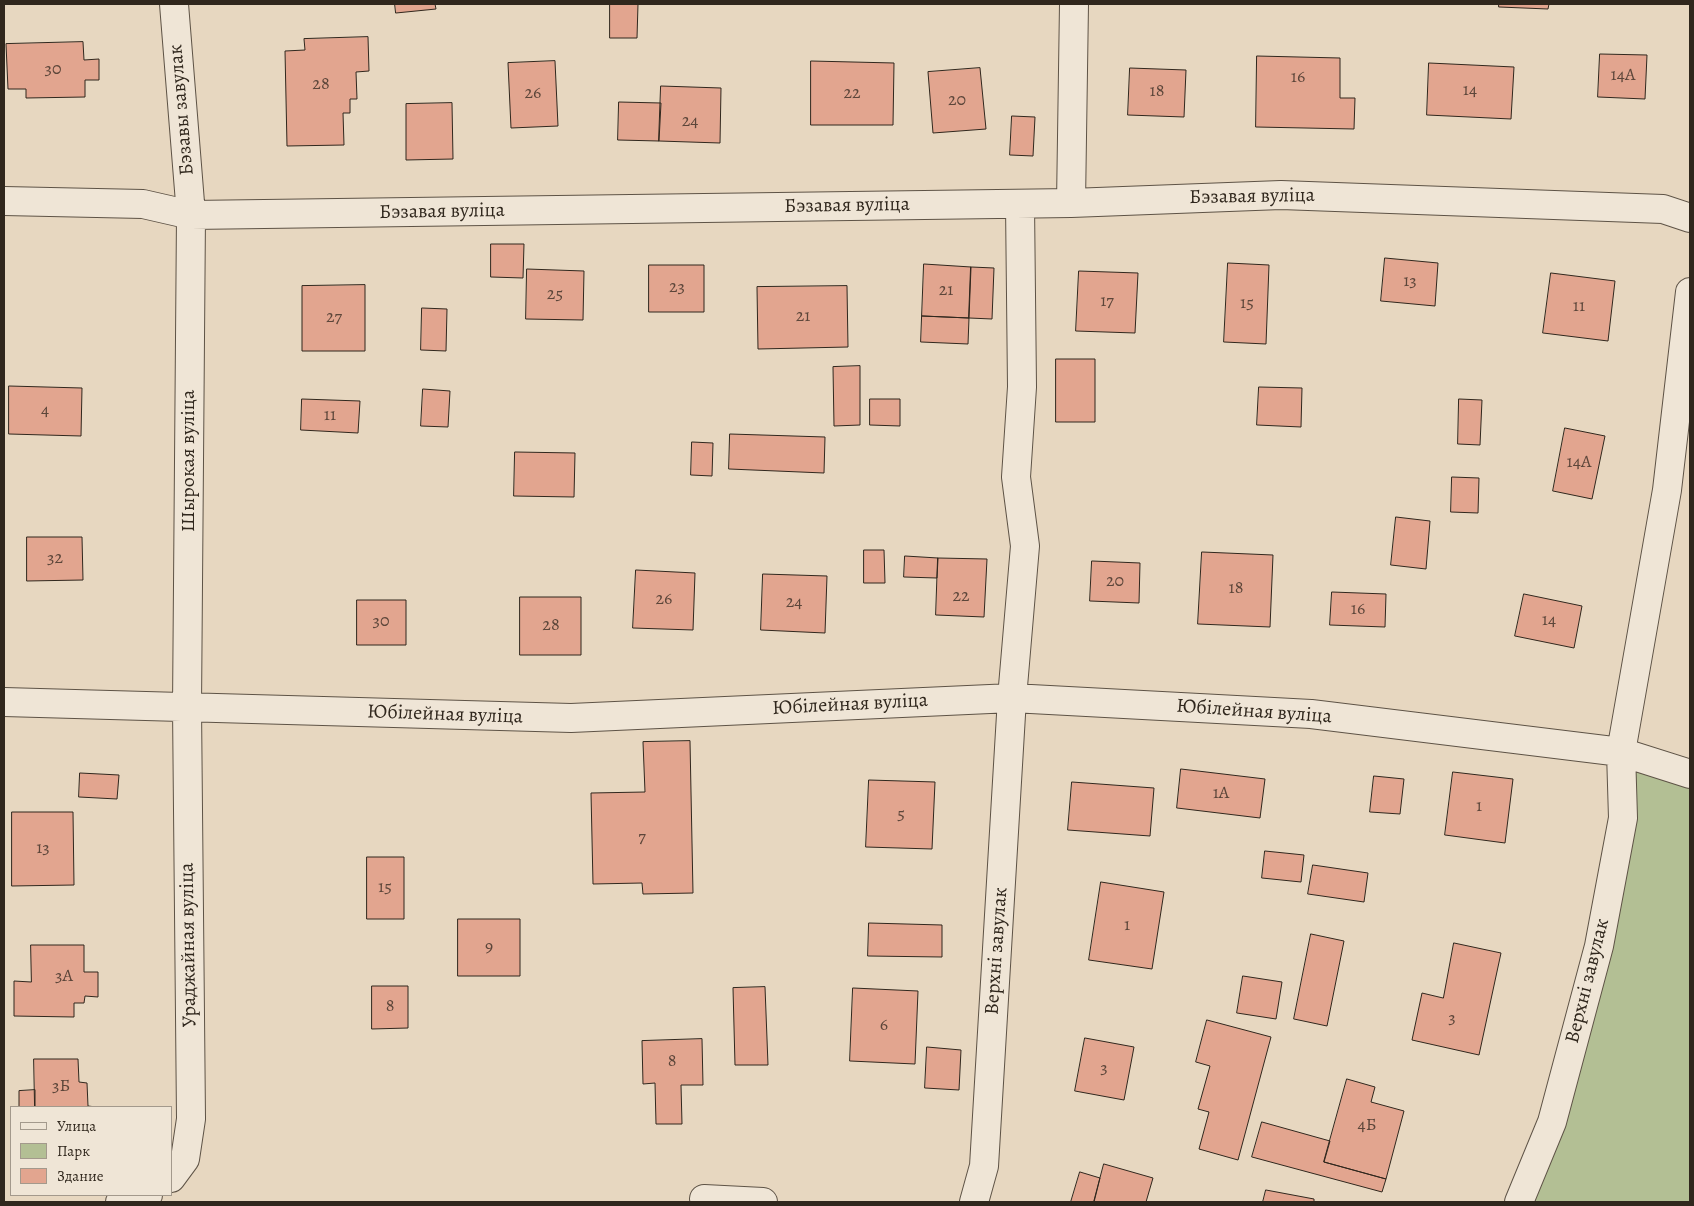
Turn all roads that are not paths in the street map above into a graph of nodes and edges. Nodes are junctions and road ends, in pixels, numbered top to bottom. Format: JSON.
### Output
{"nodes":[{"id":1,"x":174,"y":4,"type":"edge"},
{"id":2,"x":1074,"y":4,"type":"edge"},
{"id":3,"x":4,"y":201,"type":"edge"},
{"id":4,"x":1071,"y":203,"type":"junction"},
{"id":5,"x":1020,"y":204,"type":"junction"},
{"id":6,"x":191,"y":215,"type":"junction"},
{"id":7,"x":1690,"y":218,"type":"edge"},
{"id":8,"x":1690,"y":292,"type":"edge"},
{"id":9,"x":1012,"y":698,"type":"junction"},
{"id":10,"x":4,"y":702,"type":"edge"},
{"id":11,"x":186,"y":707,"type":"junction"},
{"id":12,"x":1621,"y":752,"type":"junction"},
{"id":13,"x":1690,"y":774,"type":"edge"},
{"id":14,"x":172,"y":1177,"type":"edge"},
{"id":15,"x":147,"y":1196,"type":"edge"},
{"id":16,"x":704,"y":1199,"type":"dead end"},
{"id":17,"x":120,"y":1202,"type":"edge"},
{"id":18,"x":763,"y":1202,"type":"edge"},
{"id":19,"x":974,"y":1202,"type":"edge"},
{"id":20,"x":1519,"y":1202,"type":"edge"}],
"edges":[{"from":1,"to":6,"type":"street","name":"Бэзавы завулак"},
{"from":2,"to":4,"type":"street"},
{"from":3,"to":6,"type":"street","name":"Бэзавая вуліца"},
{"from":4,"to":5,"type":"street","name":"Бэзавая вуліца"},
{"from":4,"to":7,"type":"street","name":"Бэзавая вуліца"},
{"from":5,"to":6,"type":"street","name":"Бэзавая вуліца"},
{"from":5,"to":9,"type":"street","name":"Верхні завулак"},
{"from":6,"to":11,"type":"street","name":"Шырокая вуліца"},
{"from":8,"to":12,"type":"street","name":"Верхні завулак"},
{"from":9,"to":11,"type":"street","name":"Юбілейная вуліца"},
{"from":9,"to":12,"type":"street","name":"Юбілейная вуліца"},
{"from":9,"to":19,"type":"street","name":"Верхні завулак"},
{"from":10,"to":11,"type":"street","name":"Юбілейная вуліца"},
{"from":11,"to":14,"type":"street","name":"Ураджайная вуліца"},
{"from":12,"to":13,"type":"street","name":"Юбілейная вуліца"},
{"from":12,"to":20,"type":"street","name":"Верхні завулак"},
{"from":15,"to":17,"type":"street"},
{"from":16,"to":18,"type":"street"}]}
